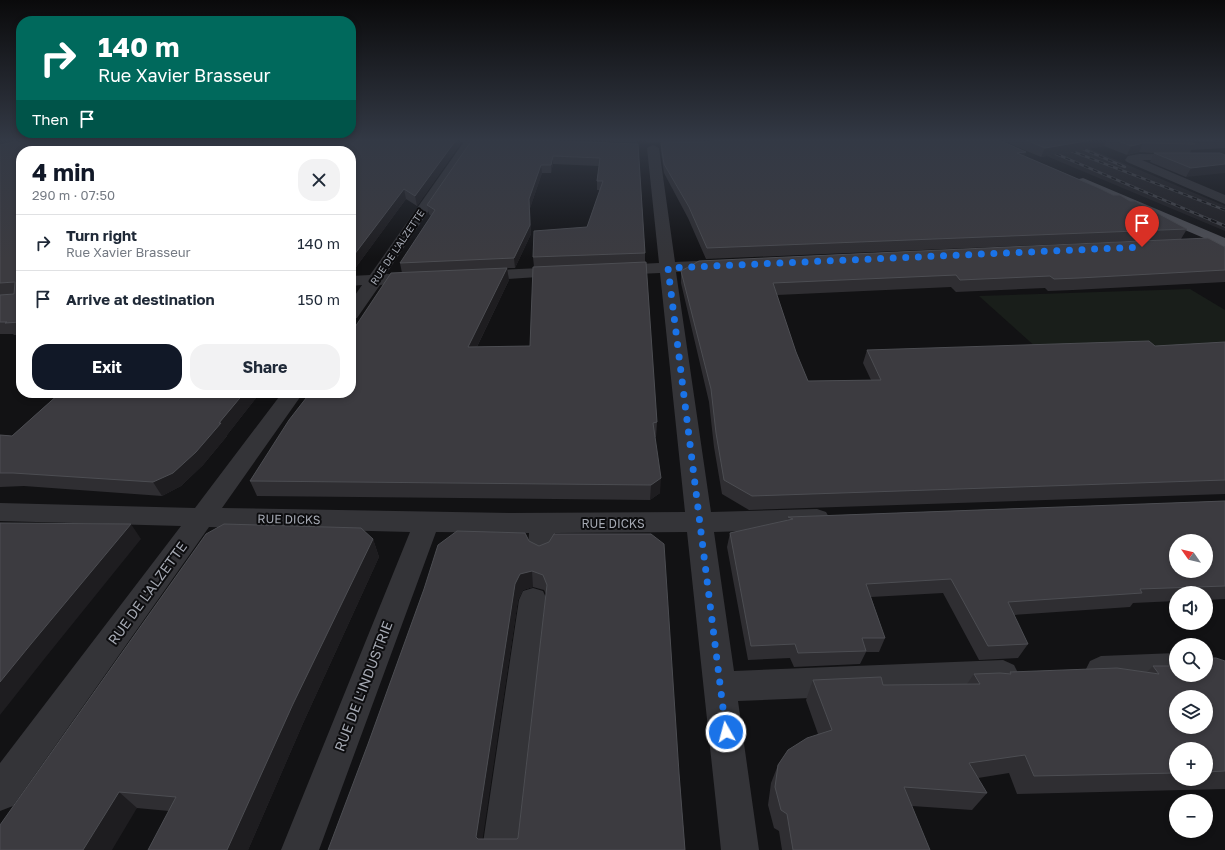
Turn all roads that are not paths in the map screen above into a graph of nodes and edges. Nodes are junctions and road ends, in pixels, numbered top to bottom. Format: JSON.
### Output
{"nodes":[{"id":1,"x":442,"y":180,"type":"edge"},
{"id":2,"x":657,"y":180,"type":"edge"},
{"id":3,"x":1078,"y":180,"type":"edge"},
{"id":4,"x":1177,"y":180,"type":"edge"},
{"id":5,"x":1225,"y":200,"type":"edge"},
{"id":6,"x":1225,"y":243,"type":"edge"},
{"id":7,"x":1189,"y":245,"type":"edge"},
{"id":8,"x":737,"y":264,"type":"edge"},
{"id":9,"x":668,"y":268,"type":"junction"},
{"id":10,"x":599,"y":270,"type":"edge"},
{"id":11,"x":575,"y":271,"type":"edge"},
{"id":12,"x":463,"y":276,"type":"edge"},
{"id":13,"x":432,"y":278,"type":"edge"},
{"id":14,"x":376,"y":280,"type":"junction"},
{"id":15,"x":356,"y":281,"type":"edge"},
{"id":16,"x":356,"y":307,"type":"edge"},
{"id":17,"x":290,"y":398,"type":"edge"},
{"id":18,"x":0,"y":512,"type":"edge"},
{"id":19,"x":203,"y":518,"type":"junction"},
{"id":20,"x":843,"y":518,"type":"edge"},
{"id":21,"x":427,"y":522,"type":"junction"},
{"id":22,"x":543,"y":523,"type":"junction"},
{"id":23,"x":700,"y":523,"type":"junction"},
{"id":24,"x":540,"y":549,"type":"edge"},
{"id":25,"x":533,"y":600,"type":"dead end"},
{"id":26,"x":1169,"y":668,"type":"edge"},
{"id":27,"x":1074,"y":672,"type":"edge"},
{"id":28,"x":1034,"y":674,"type":"edge"},
{"id":29,"x":720,"y":688,"type":"junction"},
{"id":30,"x":0,"y":793,"type":"edge"},
{"id":31,"x":300,"y":850,"type":"edge"},
{"id":32,"x":501,"y":850,"type":"edge"},
{"id":33,"x":740,"y":850,"type":"edge"}],
"edges":[{"from":1,"to":14,"type":"street","name":"RUE DE L'ALZETTE"},
{"from":2,"to":9,"type":"street"},
{"from":3,"to":6,"type":"main road"},
{"from":4,"to":5,"type":"street"},
{"from":6,"to":7,"type":"street"},
{"from":8,"to":9,"type":"street"},
{"from":9,"to":10,"type":"street"},
{"from":9,"to":23,"type":"street"},
{"from":11,"to":12,"type":"street"},
{"from":13,"to":14,"type":"street"},
{"from":14,"to":15,"type":"street"},
{"from":14,"to":16,"type":"street","name":"RUE DE L'ALZETTE"},
{"from":17,"to":19,"type":"street","name":"RUE DE L'ALZETTE"},
{"from":18,"to":19,"type":"street","name":"RUE DICKS"},
{"from":19,"to":21,"type":"street","name":"RUE DICKS"},
{"from":19,"to":30,"type":"street","name":"RUE DE L'ALZETTE"},
{"from":20,"to":23,"type":"street","name":"RUE DICKS"},
{"from":21,"to":22,"type":"street","name":"RUE DICKS"},
{"from":21,"to":31,"type":"street","name":"RUE DE L'INDUSTRIE"},
{"from":22,"to":23,"type":"street","name":"RUE DICKS"},
{"from":22,"to":24,"type":"street"},
{"from":23,"to":29,"type":"street"},
{"from":25,"to":32,"type":"street"},
{"from":26,"to":27,"type":"street"},
{"from":28,"to":29,"type":"street"},
{"from":29,"to":33,"type":"street"}]}
